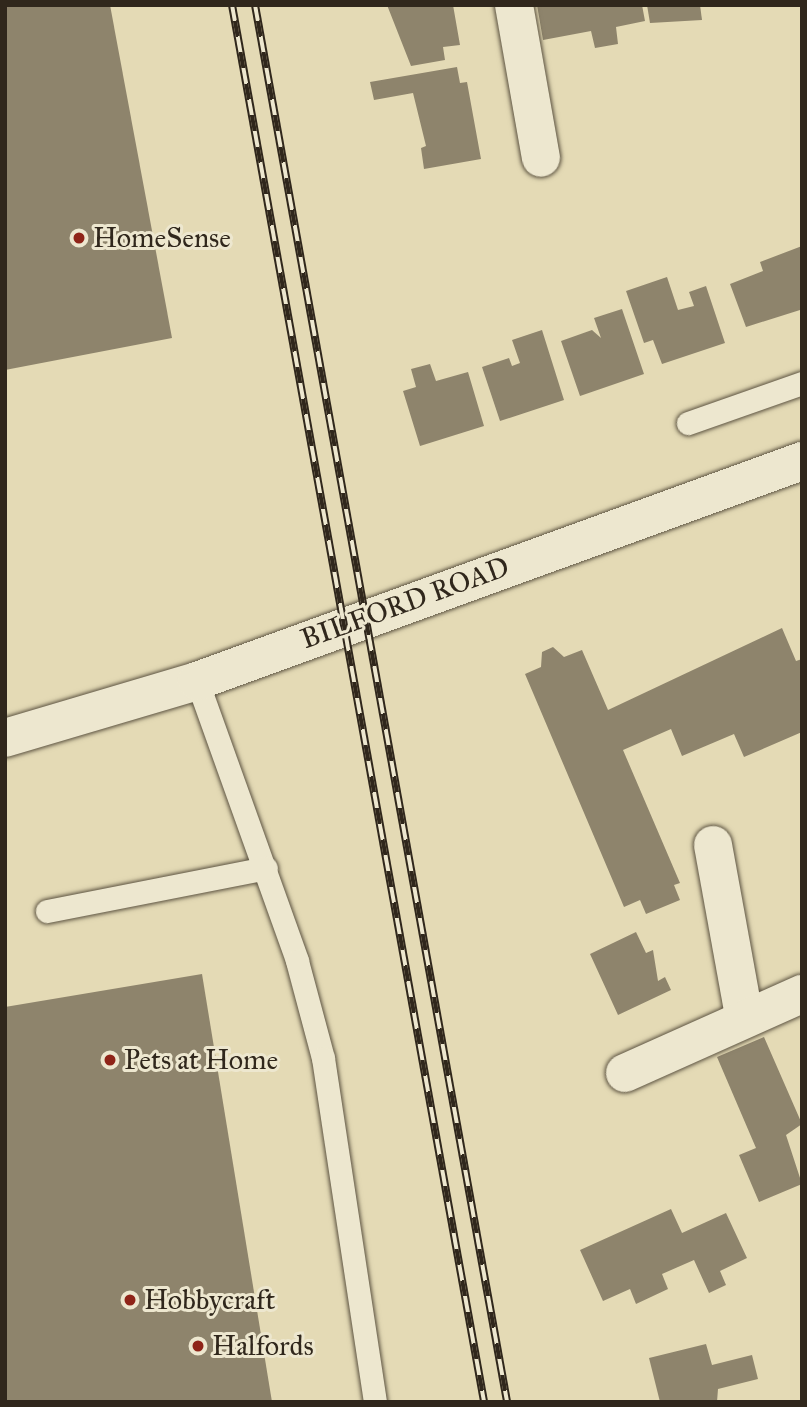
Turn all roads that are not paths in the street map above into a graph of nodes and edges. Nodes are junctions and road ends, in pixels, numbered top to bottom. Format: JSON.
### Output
{"nodes":[{"id":1,"x":514,"y":5,"type":"edge"},
{"id":2,"x":541,"y":158,"type":"dead end"},
{"id":3,"x":802,"y":383,"type":"edge"},
{"id":4,"x":688,"y":423,"type":"dead end"},
{"id":5,"x":802,"y":461,"type":"edge"},
{"id":6,"x":197,"y":681,"type":"junction"},
{"id":7,"x":5,"y":738,"type":"edge"},
{"id":8,"x":713,"y":845,"type":"dead end"},
{"id":9,"x":266,"y":868,"type":"junction"},
{"id":10,"x":47,"y":911,"type":"dead end"},
{"id":11,"x":802,"y":994,"type":"edge"},
{"id":12,"x":744,"y":1015,"type":"junction"},
{"id":13,"x":625,"y":1073,"type":"dead end"},
{"id":14,"x":375,"y":1402,"type":"edge"}],
"edges":[{"from":1,"to":2,"type":"street"},
{"from":3,"to":4,"type":"lane"},
{"from":5,"to":6,"type":"street","name":"BILFORD ROAD"},
{"from":6,"to":7,"type":"street","name":"BILFORD ROAD"},
{"from":6,"to":9,"type":"lane"},
{"from":8,"to":12,"type":"street"},
{"from":9,"to":10,"type":"lane"},
{"from":9,"to":14,"type":"lane"},
{"from":11,"to":12,"type":"street"},
{"from":12,"to":13,"type":"street"}]}
